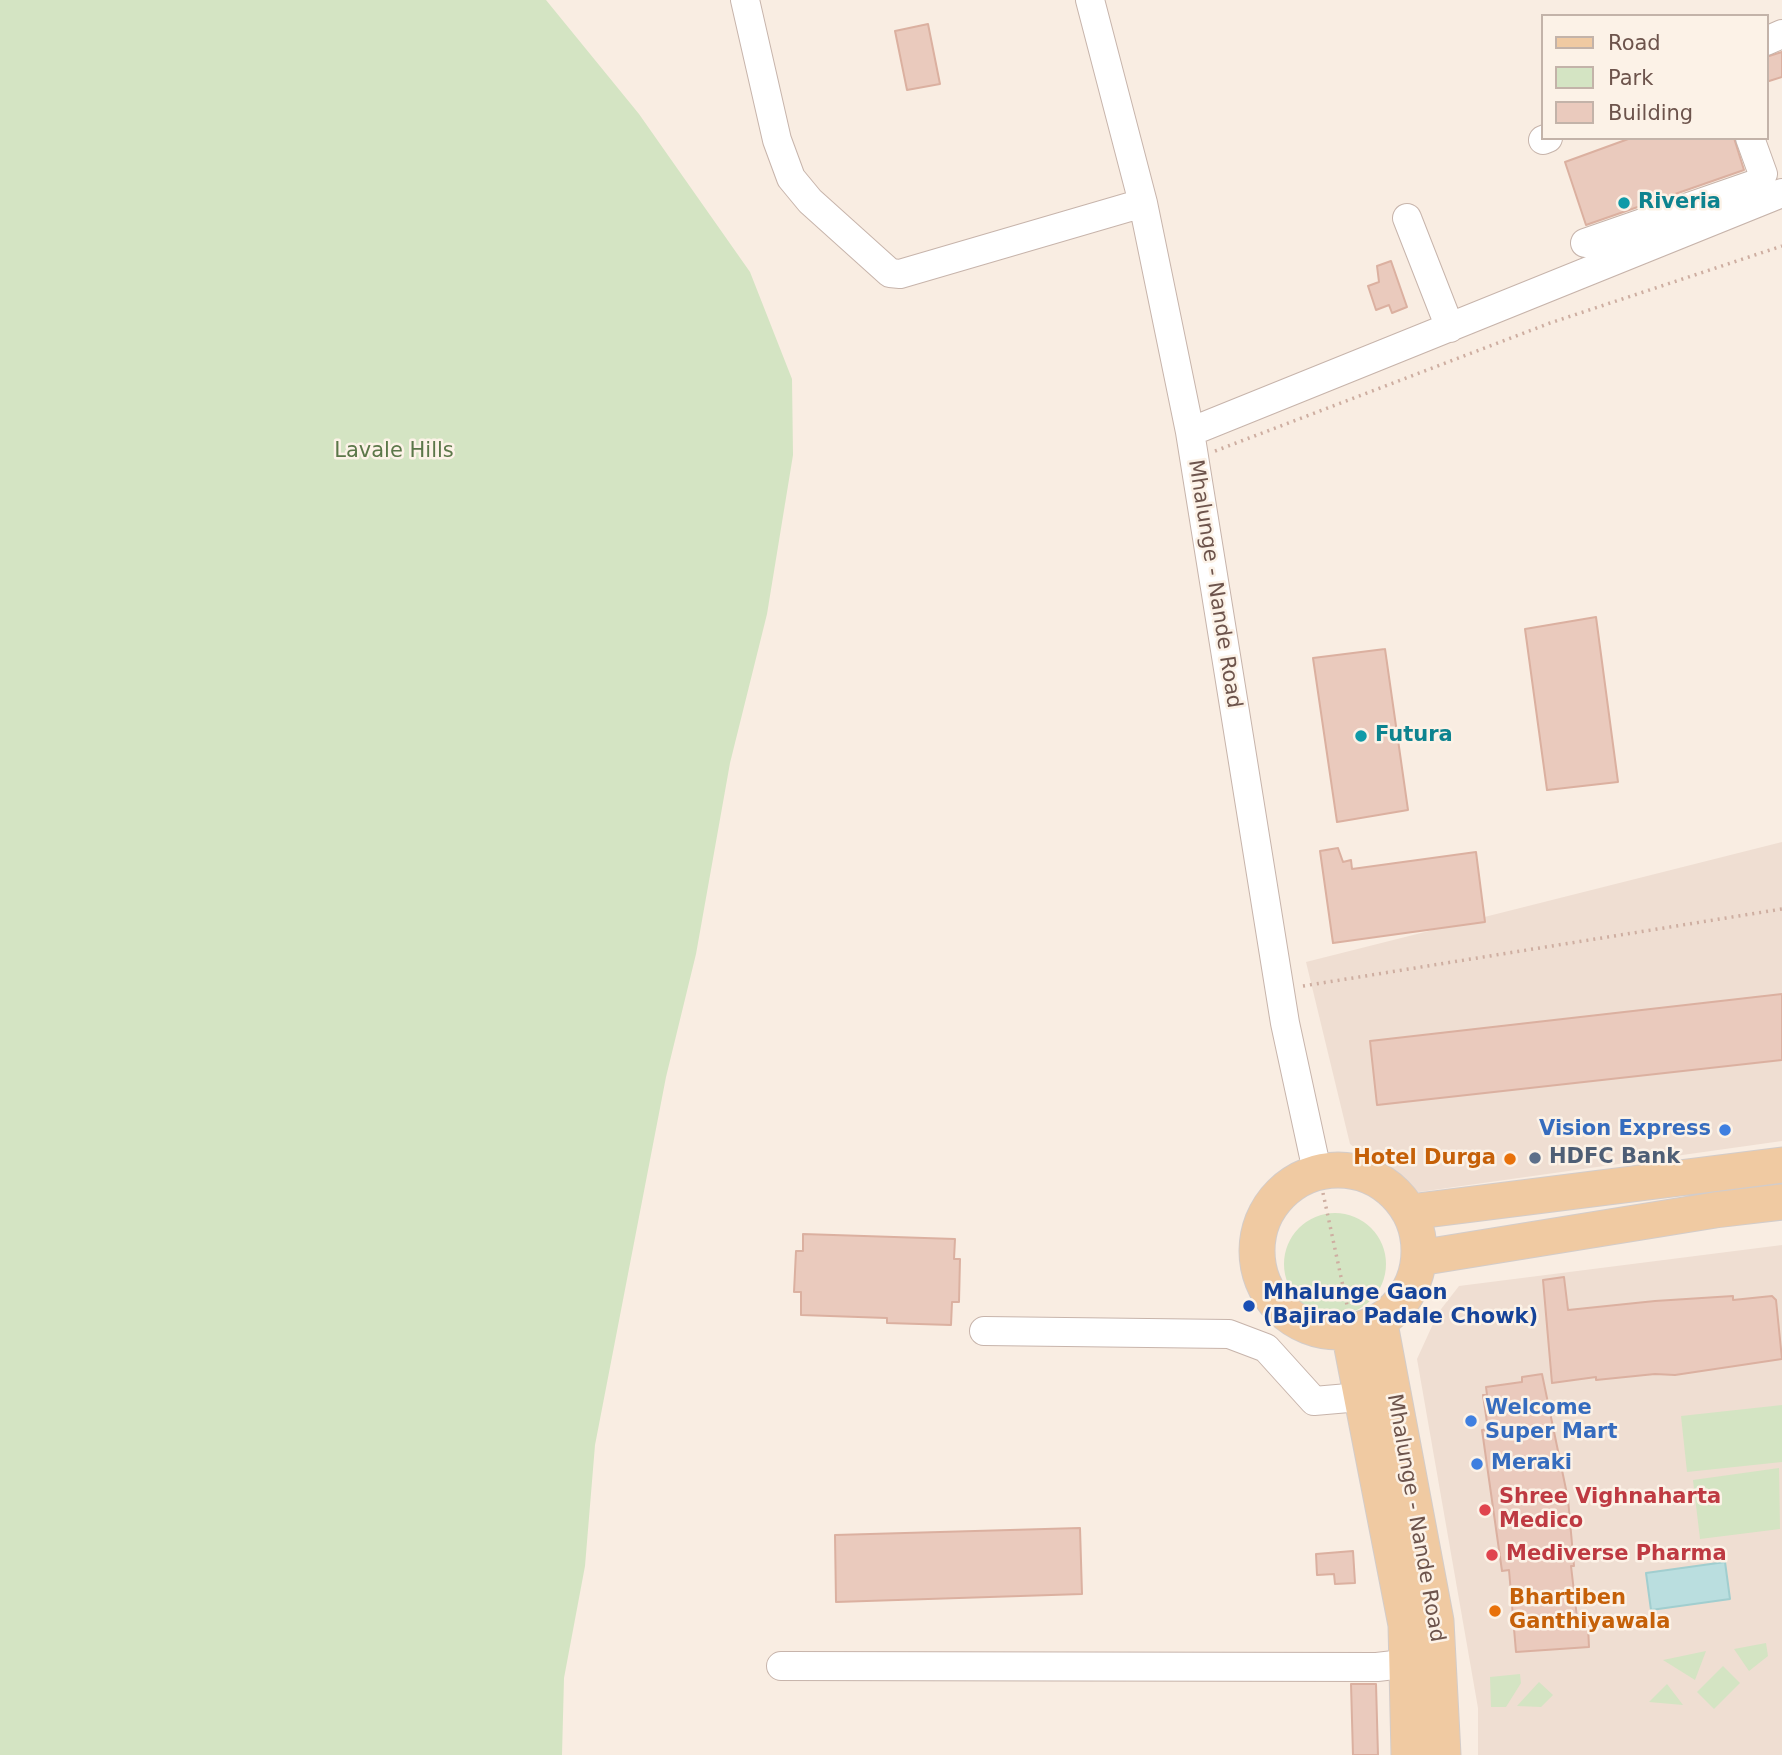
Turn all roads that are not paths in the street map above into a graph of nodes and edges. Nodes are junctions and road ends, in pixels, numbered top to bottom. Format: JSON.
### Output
{"nodes":[{"id":1,"x":745,"y":0,"type":"edge"},
{"id":2,"x":1090,"y":0,"type":"edge"},
{"id":3,"x":1751,"y":140,"type":"edge"},
{"id":4,"x":1765,"y":140,"type":"edge"},
{"id":5,"x":1782,"y":176,"type":"edge"},
{"id":6,"x":1782,"y":193,"type":"edge"},
{"id":7,"x":1143,"y":203,"type":"junction"},
{"id":8,"x":1407,"y":218,"type":"dead end"},
{"id":9,"x":1665,"y":228,"type":"junction"},
{"id":10,"x":1585,"y":243,"type":"dead end"},
{"id":11,"x":1450,"y":328,"type":"junction"},
{"id":12,"x":1190,"y":432,"type":"junction"},
{"id":13,"x":1782,"y":1165,"type":"edge"},
{"id":14,"x":1317,"y":1171,"type":"junction"},
{"id":15,"x":1782,"y":1202,"type":"edge"},
{"id":16,"x":1410,"y":1212,"type":"junction"},
{"id":17,"x":1419,"y":1258,"type":"junction"},
{"id":18,"x":1365,"y":1328,"type":"junction"},
{"id":19,"x":984,"y":1331,"type":"dead end"},
{"id":20,"x":1360,"y":1397,"type":"junction"},
{"id":21,"x":1423,"y":1661,"type":"junction"},
{"id":22,"x":780,"y":1666,"type":"dead end"},
{"id":23,"x":1409,"y":1755,"type":"edge"},
{"id":24,"x":1444,"y":1755,"type":"edge"}],
"edges":[{"from":1,"to":7,"type":"street"},
{"from":2,"to":7,"type":"street","name":"Mhalunge - Nande Road"},
{"from":3,"to":9,"type":"street"},
{"from":4,"to":5,"type":"street"},
{"from":6,"to":9,"type":"street"},
{"from":7,"to":12,"type":"street","name":"Mhalunge - Nande Road"},
{"from":8,"to":11,"type":"street"},
{"from":9,"to":10,"type":"street"},
{"from":9,"to":11,"type":"street"},
{"from":11,"to":12,"type":"street"},
{"from":12,"to":14,"type":"street","name":"Mhalunge - Nande Road"},
{"from":13,"to":16,"type":"main road"},
{"from":14,"to":16,"type":"main road"},
{"from":14,"to":18,"type":"main road"},
{"from":15,"to":17,"type":"main road"},
{"from":16,"to":17,"type":"main road"},
{"from":17,"to":18,"type":"main road"},
{"from":18,"to":20,"type":"main road","name":"Mhalunge - Nande Road"},
{"from":18,"to":21,"type":"main road","name":"Mhalunge - Nande Road"},
{"from":19,"to":20,"type":"street"},
{"from":20,"to":21,"type":"main road","name":"Mhalunge - Nande Road"},
{"from":21,"to":22,"type":"street"},
{"from":21,"to":23,"type":"main road","name":"Mhalunge - Nande Road"},
{"from":21,"to":24,"type":"main road","name":"Mhalunge - Nande Road"}]}
